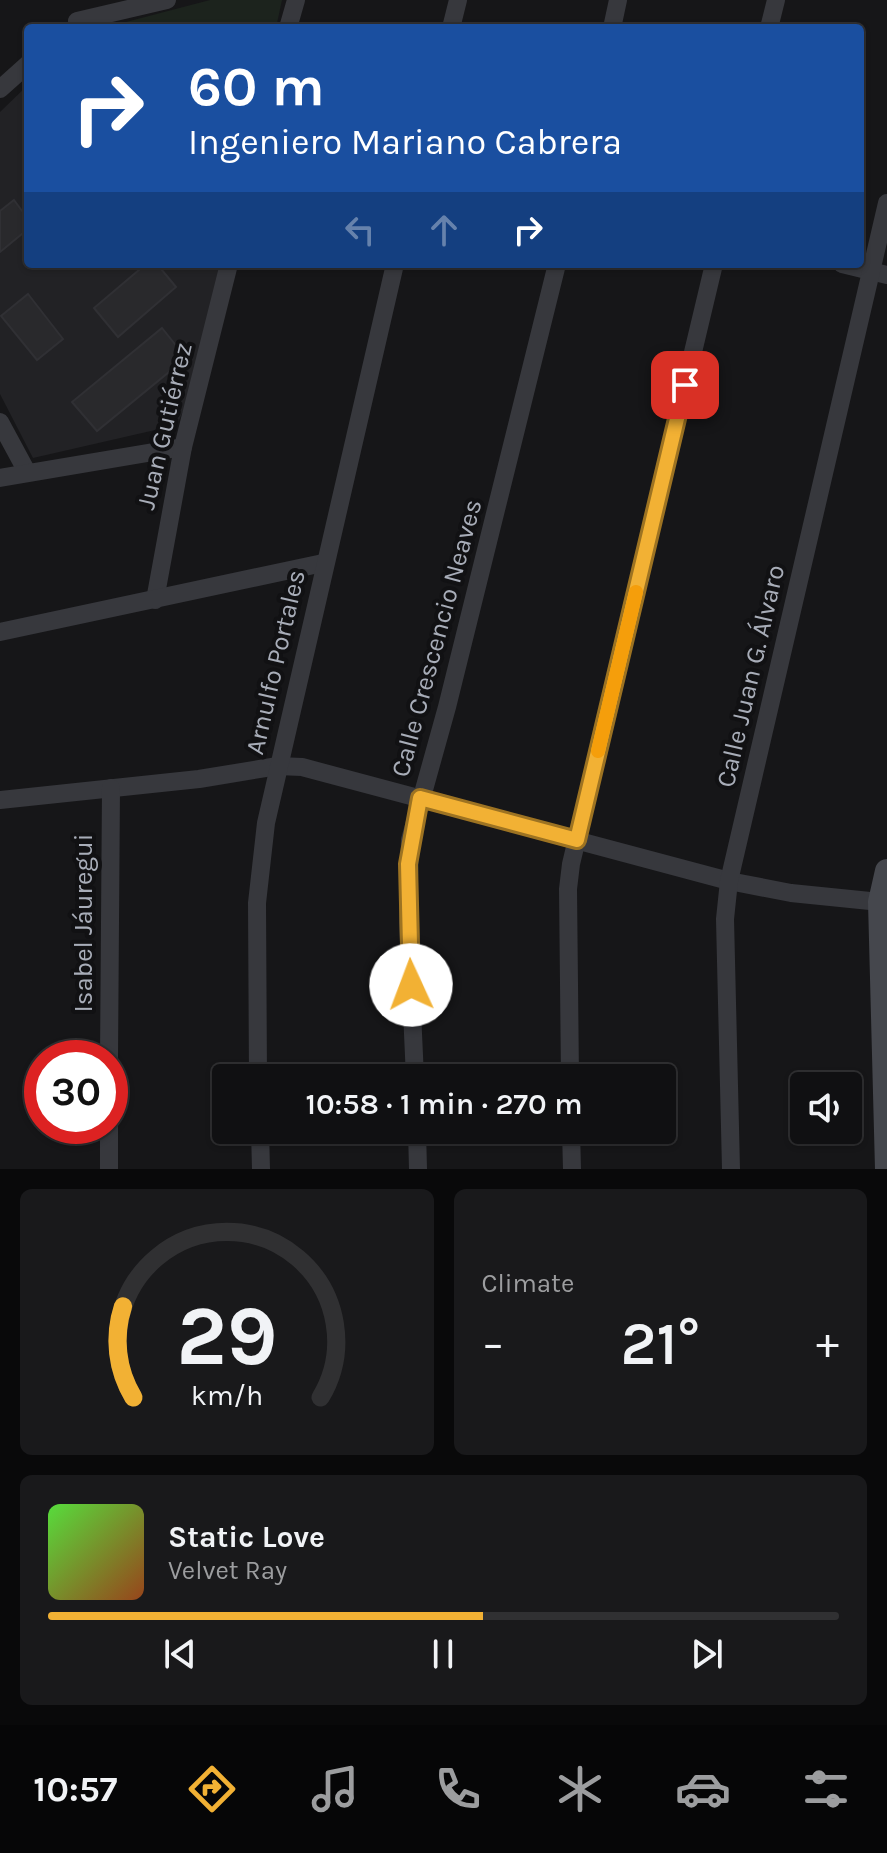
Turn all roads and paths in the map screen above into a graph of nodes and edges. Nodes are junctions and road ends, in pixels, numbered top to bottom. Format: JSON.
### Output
{"nodes":[{"id":1,"x":97,"y":0,"type":"edge"},
{"id":2,"x":167,"y":0,"type":"edge"},
{"id":3,"x":296,"y":0,"type":"edge"},
{"id":4,"x":458,"y":0,"type":"edge"},
{"id":5,"x":618,"y":0,"type":"edge"},
{"id":6,"x":776,"y":0,"type":"edge"},
{"id":7,"x":73,"y":24,"type":"edge"},
{"id":8,"x":289,"y":24,"type":"edge"},
{"id":9,"x":452,"y":24,"type":"edge"},
{"id":10,"x":613,"y":24,"type":"edge"},
{"id":11,"x":770,"y":24,"type":"edge"},
{"id":12,"x":24,"y":68,"type":"edge"},
{"id":13,"x":0,"y":89,"type":"edge"},
{"id":14,"x":887,"y":203,"type":"edge"},
{"id":15,"x":228,"y":268,"type":"edge"},
{"id":16,"x":394,"y":268,"type":"edge"},
{"id":17,"x":556,"y":268,"type":"edge"},
{"id":18,"x":713,"y":268,"type":"edge"},
{"id":19,"x":879,"y":272,"type":"edge"},
{"id":20,"x":0,"y":422,"type":"edge"},
{"id":21,"x":183,"y":447,"type":"junction"},
{"id":22,"x":27,"y":472,"type":"junction"},
{"id":23,"x":0,"y":478,"type":"edge"},
{"id":24,"x":323,"y":563,"type":"junction"},
{"id":25,"x":155,"y":600,"type":"junction"},
{"id":26,"x":0,"y":632,"type":"edge"},
{"id":27,"x":278,"y":766,"type":"junction"},
{"id":28,"x":111,"y":788,"type":"junction"},
{"id":29,"x":420,"y":798,"type":"junction"},
{"id":30,"x":0,"y":800,"type":"edge"},
{"id":31,"x":577,"y":840,"type":"junction"},
{"id":32,"x":887,"y":871,"type":"edge"},
{"id":33,"x":729,"y":881,"type":"junction"},
{"id":34,"x":880,"y":902,"type":"junction"},
{"id":35,"x":884,"y":985,"type":"edge"},
{"id":36,"x":109,"y":1040,"type":"edge"},
{"id":37,"x":258,"y":1064,"type":"edge"},
{"id":38,"x":415,"y":1064,"type":"edge"},
{"id":39,"x":570,"y":1064,"type":"edge"},
{"id":40,"x":887,"y":1137,"type":"edge"},
{"id":41,"x":109,"y":1144,"type":"edge"},
{"id":42,"x":260,"y":1144,"type":"edge"},
{"id":43,"x":417,"y":1144,"type":"edge"},
{"id":44,"x":571,"y":1144,"type":"edge"},
{"id":45,"x":109,"y":1169,"type":"edge"},
{"id":46,"x":261,"y":1169,"type":"edge"},
{"id":47,"x":418,"y":1169,"type":"edge"},
{"id":48,"x":572,"y":1169,"type":"edge"},
{"id":49,"x":731,"y":1169,"type":"edge"},
{"id":50,"x":887,"y":1169,"type":"edge"}],
"edges":[{"from":1,"to":7,"type":"street"},
{"from":2,"to":7,"type":"street"},
{"from":3,"to":8,"type":"street"},
{"from":4,"to":9,"type":"street"},
{"from":5,"to":10,"type":"street"},
{"from":6,"to":11,"type":"street"},
{"from":12,"to":13,"type":"street"},
{"from":14,"to":19,"type":"street","name":"Calle Juan G. Álvaro"},
{"from":15,"to":21,"type":"street","name":"Juan Gutiérrez"},
{"from":16,"to":24,"type":"street","name":"Arnulfo Portales"},
{"from":17,"to":29,"type":"street","name":"Calle Crescencio Neaves"},
{"from":18,"to":31,"type":"street"},
{"from":19,"to":33,"type":"street","name":"Calle Juan G. Álvaro"},
{"from":20,"to":22,"type":"street"},
{"from":21,"to":22,"type":"street"},
{"from":21,"to":25,"type":"street","name":"Juan Gutiérrez"},
{"from":22,"to":23,"type":"street"},
{"from":24,"to":25,"type":"street"},
{"from":24,"to":27,"type":"street","name":"Arnulfo Portales"},
{"from":25,"to":26,"type":"street"},
{"from":27,"to":28,"type":"street"},
{"from":27,"to":29,"type":"street"},
{"from":27,"to":37,"type":"street","name":"Arnulfo Portales"},
{"from":28,"to":30,"type":"street"},
{"from":28,"to":36,"type":"street","name":"Isabel Jáuregui"},
{"from":29,"to":31,"type":"street"},
{"from":29,"to":38,"type":"street","name":"Calle Crescencio Neaves"},
{"from":31,"to":33,"type":"street"},
{"from":31,"to":39,"type":"street"},
{"from":32,"to":34,"type":"street"},
{"from":33,"to":34,"type":"street"},
{"from":33,"to":49,"type":"street","name":"Calle Juan G. Álvaro"},
{"from":34,"to":35,"type":"street"},
{"from":35,"to":40,"type":"street"},
{"from":40,"to":50,"type":"street"},
{"from":41,"to":45,"type":"street"},
{"from":42,"to":46,"type":"street"},
{"from":43,"to":47,"type":"street"},
{"from":44,"to":48,"type":"street"}]}
